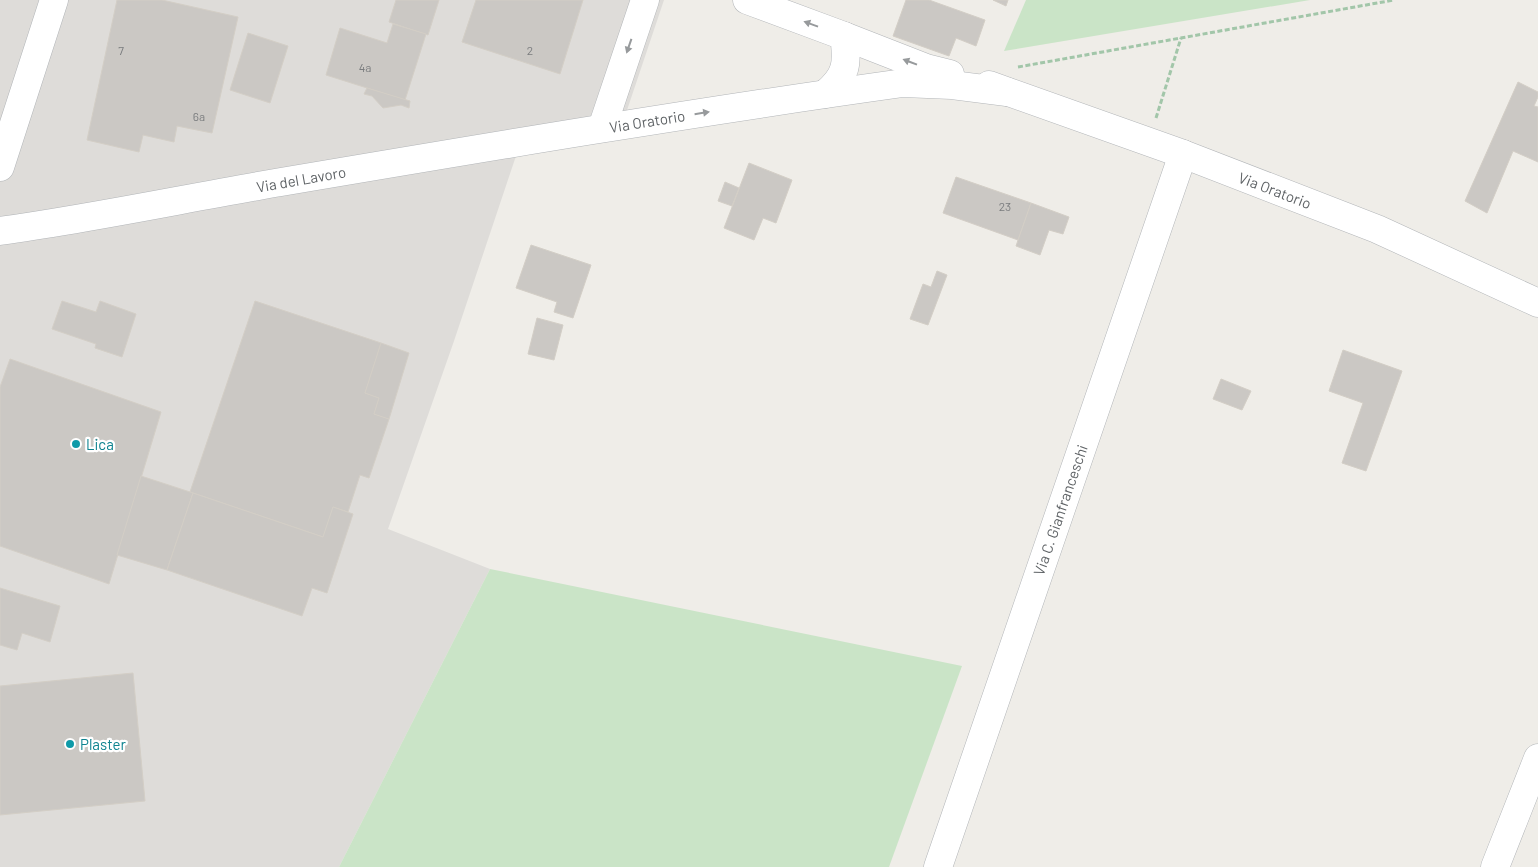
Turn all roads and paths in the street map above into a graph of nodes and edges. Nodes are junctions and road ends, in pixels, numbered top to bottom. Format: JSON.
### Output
{"nodes":[{"id":1,"x":54,"y":0,"type":"edge"},
{"id":2,"x":645,"y":0,"type":"edge"},
{"id":3,"x":747,"y":0,"type":"edge"},
{"id":4,"x":1394,"y":0,"type":"edge"},
{"id":5,"x":844,"y":36,"type":"junction"},
{"id":6,"x":1181,"y":38,"type":"junction"},
{"id":7,"x":1010,"y":80,"type":"junction"},
{"id":8,"x":825,"y":94,"type":"junction"},
{"id":9,"x":602,"y":128,"type":"junction"},
{"id":10,"x":1149,"y":142,"type":"junction"},
{"id":11,"x":1183,"y":154,"type":"junction"},
{"id":12,"x":0,"y":167,"type":"edge"},
{"id":13,"x":0,"y":231,"type":"edge"},
{"id":14,"x":1538,"y":303,"type":"edge"},
{"id":15,"x":1538,"y":758,"type":"edge"},
{"id":16,"x":938,"y":867,"type":"edge"},
{"id":17,"x":1495,"y":867,"type":"edge"}],
"edges":[{"from":1,"to":12,"type":"street"},
{"from":2,"to":9,"type":"street","name":"Via Oratorio","one_way":true},
{"from":5,"to":3,"type":"street","name":"Via Oratorio","one_way":true},
{"from":4,"to":6,"type":"path"},
{"from":7,"to":5,"type":"street","name":"Via Oratorio","one_way":true},
{"from":5,"to":8,"type":"street"},
{"from":6,"to":7,"type":"path"},
{"from":6,"to":10,"type":"path"},
{"from":7,"to":8,"type":"street","name":"Via Oratorio"},
{"from":7,"to":10,"type":"street","name":"Via Oratorio"},
{"from":9,"to":8,"type":"street","name":"Via Oratorio","one_way":true},
{"from":9,"to":13,"type":"street","name":"Via del Lavoro"},
{"from":10,"to":11,"type":"street","name":"Via Oratorio"},
{"from":11,"to":14,"type":"street","name":"Via Oratorio"},
{"from":11,"to":16,"type":"street","name":"Via C. Gianfranceschi"},
{"from":15,"to":17,"type":"street"}]}
